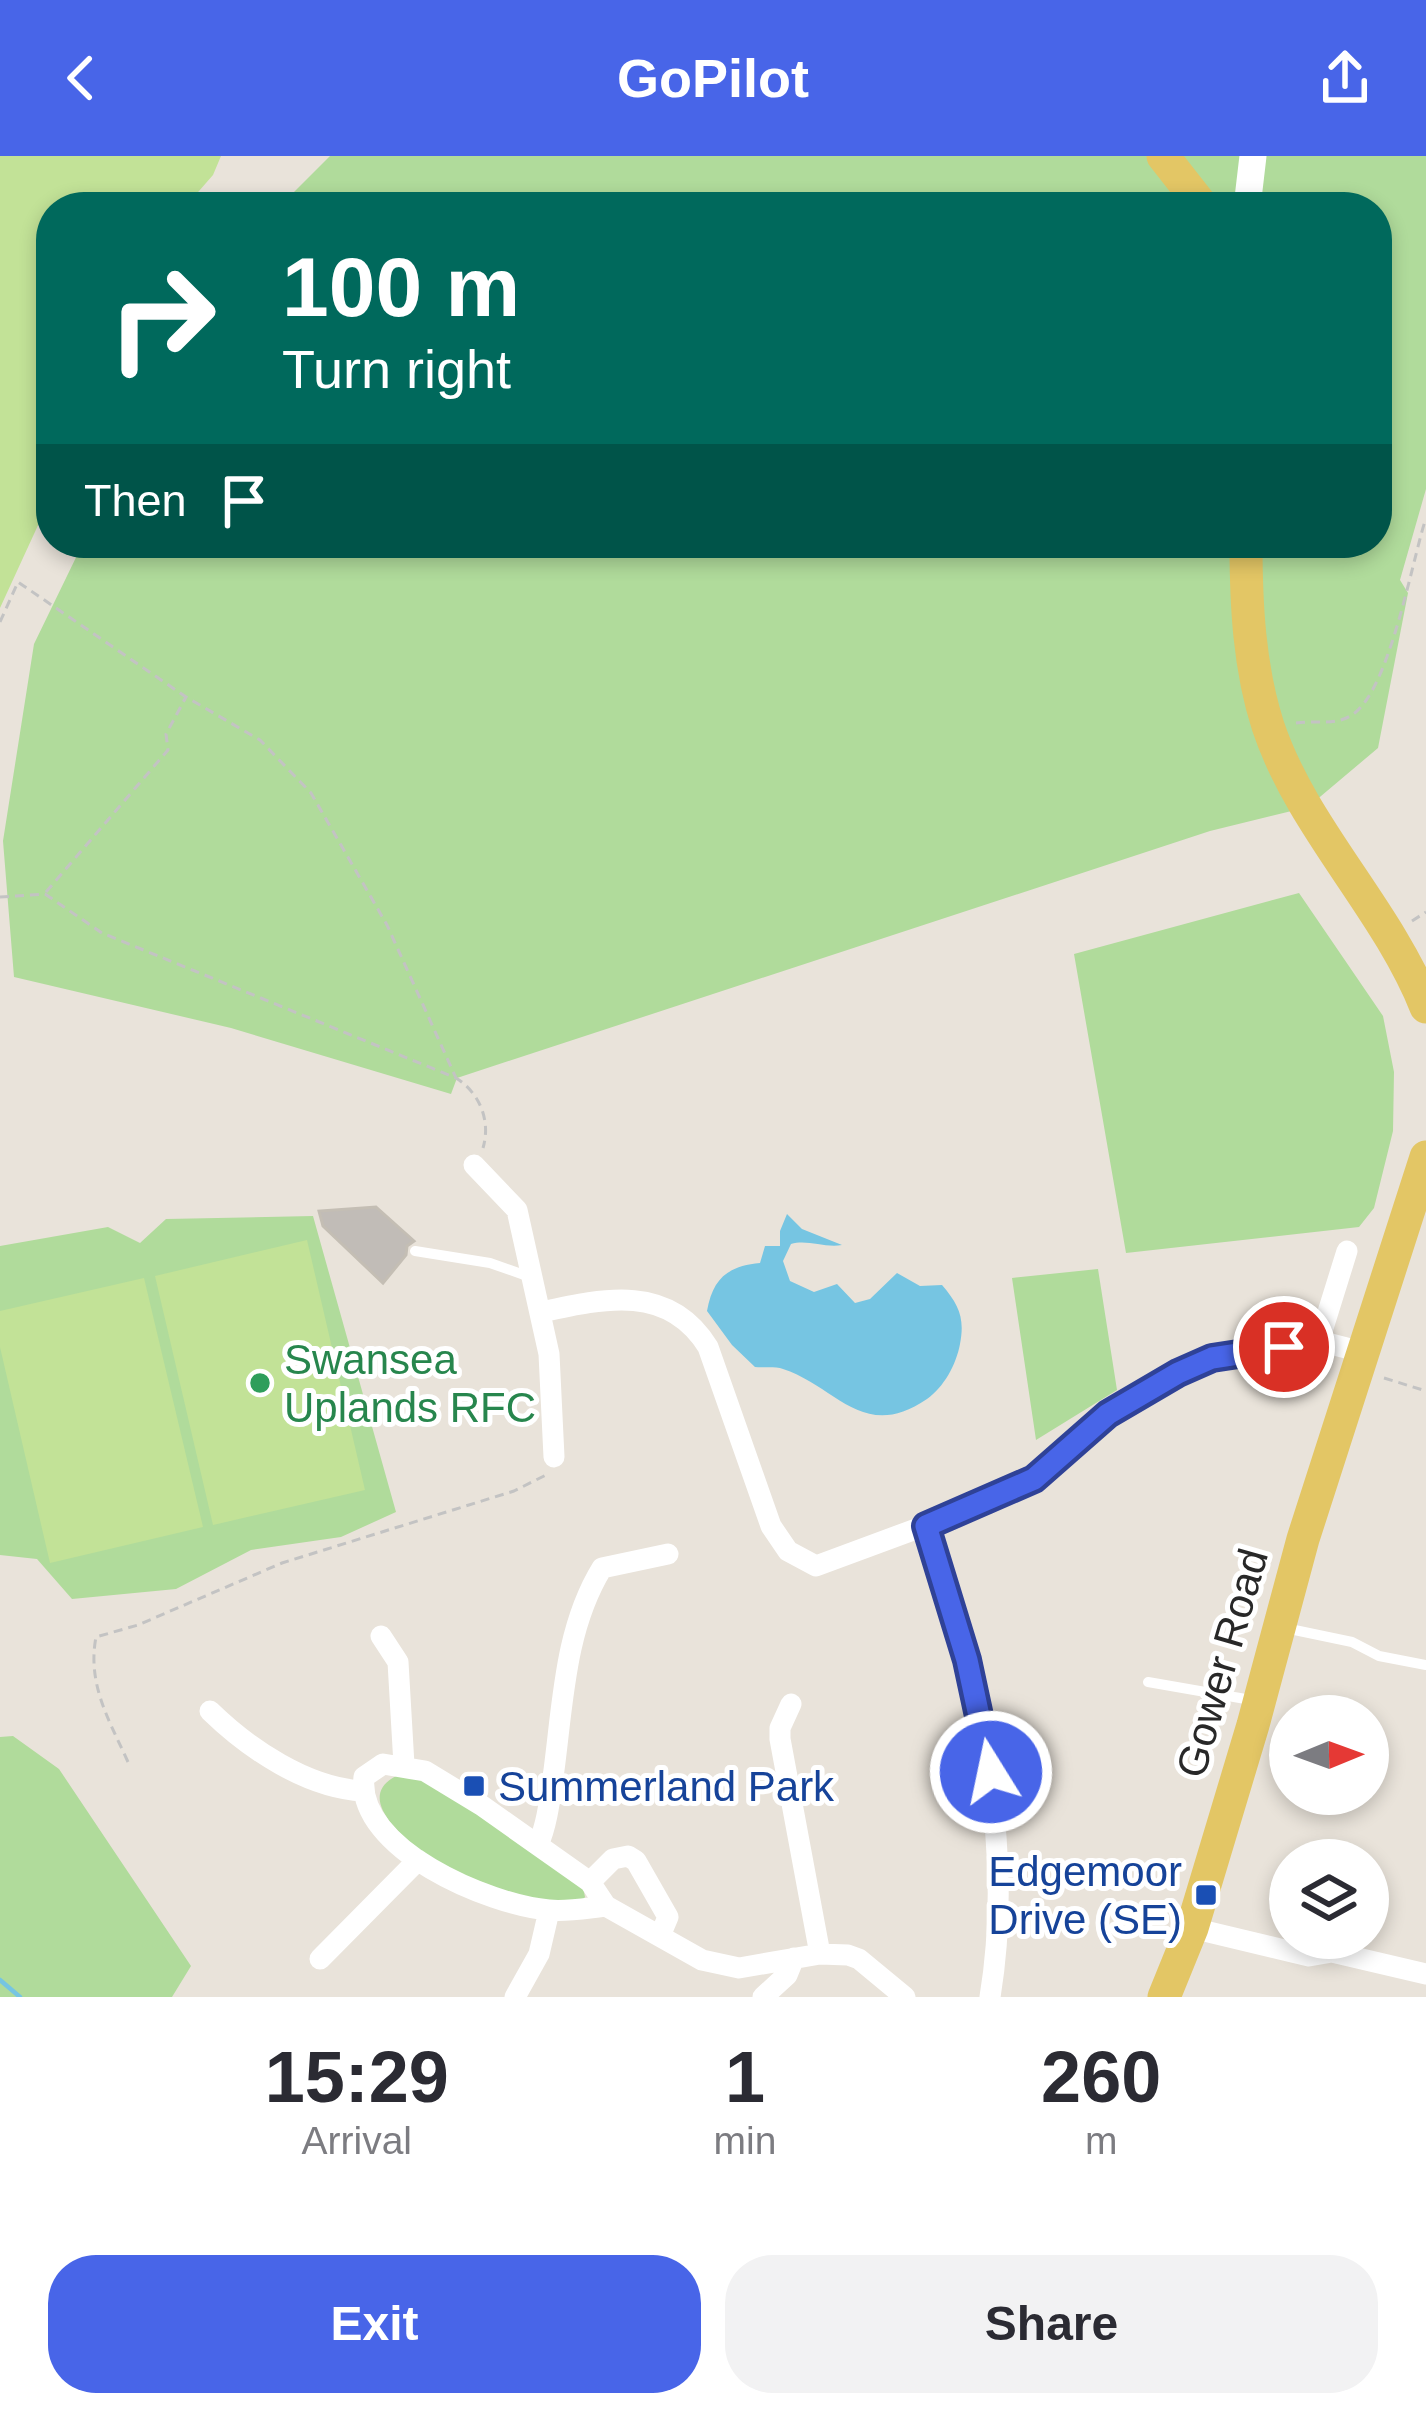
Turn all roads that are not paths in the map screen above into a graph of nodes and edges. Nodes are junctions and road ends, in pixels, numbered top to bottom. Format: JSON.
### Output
{"nodes":[{"id":1,"x":1163,"y":156,"type":"edge"},
{"id":2,"x":1253,"y":156,"type":"edge"},
{"id":3,"x":1191,"y":192,"type":"edge"},
{"id":4,"x":1249,"y":192,"type":"edge"},
{"id":5,"x":1247,"y":558,"type":"edge"},
{"id":6,"x":1426,"y":1007,"type":"edge"},
{"id":7,"x":1426,"y":1157,"type":"edge"},
{"id":8,"x":474,"y":1166,"type":"road end"},
{"id":9,"x":415,"y":1251,"type":"dead end"},
{"id":10,"x":1347,"y":1251,"type":"dead end"},
{"id":11,"x":530,"y":1277,"type":"junction"},
{"id":12,"x":542,"y":1312,"type":"junction"},
{"id":13,"x":1319,"y":1341,"type":"junction"},
{"id":14,"x":1361,"y":1361,"type":"junction"},
{"id":15,"x":554,"y":1457,"type":"road end"},
{"id":16,"x":926,"y":1526,"type":"junction"},
{"id":17,"x":668,"y":1554,"type":"dead end"},
{"id":18,"x":1280,"y":1627,"type":"junction"},
{"id":19,"x":381,"y":1636,"type":"dead end"},
{"id":20,"x":1426,"y":1666,"type":"edge"},
{"id":21,"x":1148,"y":1682,"type":"dead end"},
{"id":22,"x":1260,"y":1702,"type":"junction"},
{"id":23,"x":791,"y":1704,"type":"dead end"},
{"id":24,"x":210,"y":1711,"type":"dead end"},
{"id":25,"x":404,"y":1766,"type":"junction"},
{"id":26,"x":363,"y":1791,"type":"junction"},
{"id":27,"x":538,"y":1845,"type":"junction"},
{"id":28,"x":418,"y":1860,"type":"junction"},
{"id":29,"x":590,"y":1882,"type":"junction"},
{"id":30,"x":605,"y":1906,"type":"junction"},
{"id":31,"x":549,"y":1910,"type":"junction"},
{"id":32,"x":1192,"y":1928,"type":"junction"},
{"id":33,"x":660,"y":1936,"type":"junction"},
{"id":34,"x":1269,"y":1946,"type":"edge"},
{"id":35,"x":820,"y":1954,"type":"junction"},
{"id":36,"x":794,"y":1958,"type":"junction"},
{"id":37,"x":320,"y":1959,"type":"dead end"},
{"id":38,"x":1378,"y":1959,"type":"edge"},
{"id":39,"x":1426,"y":1974,"type":"edge"},
{"id":40,"x":515,"y":1997,"type":"edge"},
{"id":41,"x":763,"y":1997,"type":"edge"},
{"id":42,"x":905,"y":1997,"type":"edge"},
{"id":43,"x":990,"y":1997,"type":"edge"},
{"id":44,"x":1164,"y":1997,"type":"edge"}],
"edges":[{"from":1,"to":3,"type":"main road"},
{"from":2,"to":4,"type":"main road"},
{"from":5,"to":6,"type":"main road"},
{"from":7,"to":14,"type":"main road","name":"Gower Road"},
{"from":8,"to":11,"type":"street"},
{"from":9,"to":11,"type":"lane"},
{"from":10,"to":13,"type":"street"},
{"from":11,"to":12,"type":"street"},
{"from":12,"to":15,"type":"street"},
{"from":12,"to":16,"type":"street"},
{"from":13,"to":14,"type":"street"},
{"from":13,"to":16,"type":"street"},
{"from":14,"to":18,"type":"main road","name":"Gower Road"},
{"from":16,"to":43,"type":"street"},
{"from":17,"to":27,"type":"street"},
{"from":18,"to":20,"type":"lane"},
{"from":18,"to":22,"type":"main road","name":"Gower Road"},
{"from":19,"to":25,"type":"street"},
{"from":21,"to":22,"type":"lane"},
{"from":22,"to":32,"type":"main road","name":"Gower Road"},
{"from":23,"to":35,"type":"street"},
{"from":24,"to":26,"type":"street"},
{"from":25,"to":26,"type":"street"},
{"from":25,"to":27,"type":"street"},
{"from":26,"to":28,"type":"street"},
{"from":27,"to":29,"type":"street"},
{"from":28,"to":31,"type":"street"},
{"from":28,"to":37,"type":"street"},
{"from":29,"to":30,"type":"street"},
{"from":29,"to":33,"type":"street"},
{"from":30,"to":31,"type":"street"},
{"from":30,"to":33,"type":"street"},
{"from":31,"to":40,"type":"street"},
{"from":32,"to":34,"type":"street"},
{"from":32,"to":44,"type":"main road","name":"Gower Road"},
{"from":33,"to":36,"type":"street"},
{"from":35,"to":36,"type":"street"},
{"from":35,"to":42,"type":"street"},
{"from":36,"to":41,"type":"street"},
{"from":38,"to":39,"type":"street"}]}
